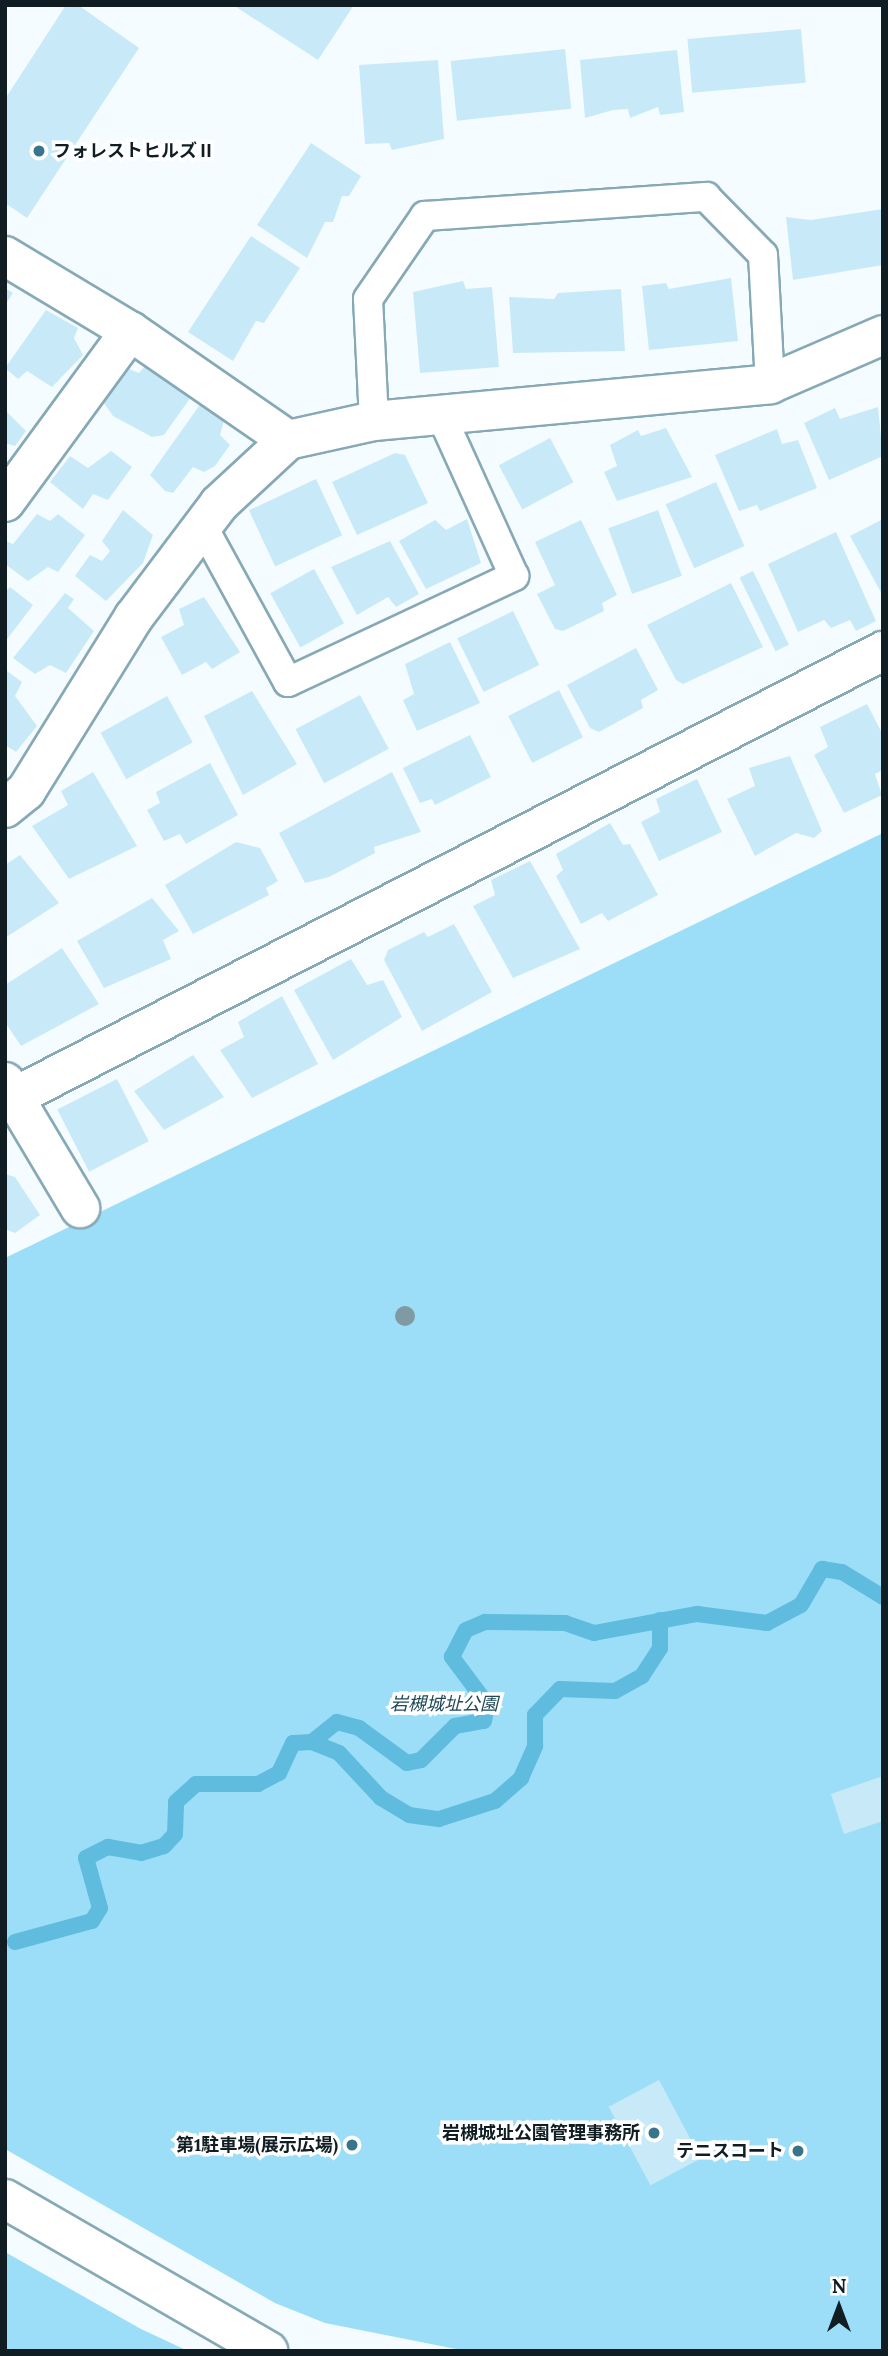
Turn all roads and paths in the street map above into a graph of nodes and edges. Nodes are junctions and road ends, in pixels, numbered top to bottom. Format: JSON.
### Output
{"nodes":[{"id":1,"x":5,"y":256,"type":"edge"},
{"id":2,"x":130,"y":331,"type":"junction"},
{"id":3,"x":883,"y":335,"type":"edge"},
{"id":4,"x":770,"y":384,"type":"junction"},
{"id":5,"x":441,"y":415,"type":"junction"},
{"id":6,"x":374,"y":421,"type":"junction"},
{"id":7,"x":288,"y":440,"type":"junction"},
{"id":8,"x":5,"y":502,"type":"edge"},
{"id":9,"x":202,"y":525,"type":"junction"},
{"id":10,"x":883,"y":651,"type":"edge"},
{"id":11,"x":5,"y":808,"type":"edge"},
{"id":12,"x":11,"y":1089,"type":"edge"},
{"id":13,"x":80,"y":1208,"type":"dead end"},
{"id":14,"x":5,"y":2199,"type":"edge"},
{"id":15,"x":230,"y":2341,"type":"edge"},
{"id":16,"x":268,"y":2351,"type":"edge"}],
"edges":[{"from":1,"to":2,"type":"street"},
{"from":2,"to":7,"type":"street"},
{"from":2,"to":8,"type":"street"},
{"from":3,"to":4,"type":"street"},
{"from":4,"to":5,"type":"street"},
{"from":4,"to":6,"type":"lane"},
{"from":5,"to":6,"type":"street"},
{"from":5,"to":9,"type":"lane"},
{"from":6,"to":7,"type":"street"},
{"from":7,"to":9,"type":"street"},
{"from":9,"to":11,"type":"street"},
{"from":10,"to":12,"type":"street"},
{"from":12,"to":13,"type":"street"},
{"from":14,"to":15,"type":"street"},
{"from":15,"to":16,"type":"street"}]}
